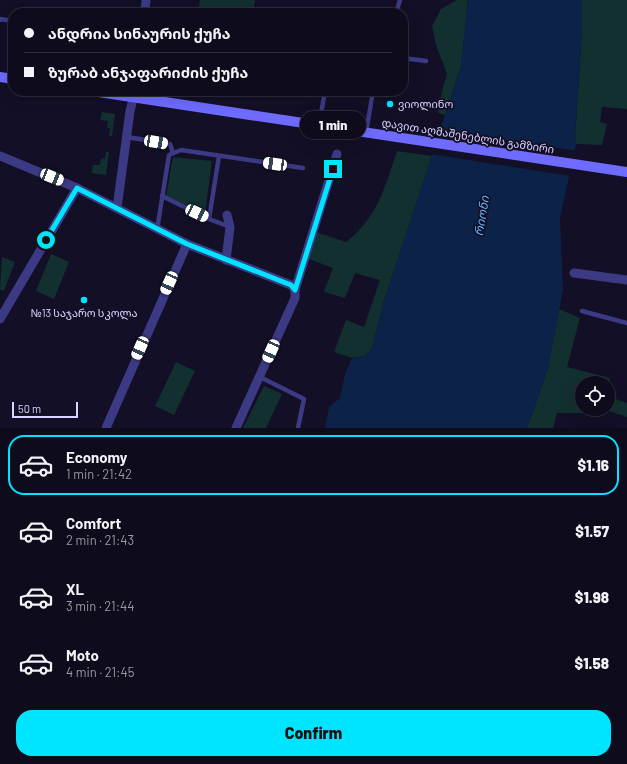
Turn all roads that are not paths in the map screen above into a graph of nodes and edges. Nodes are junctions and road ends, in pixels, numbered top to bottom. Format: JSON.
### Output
{"nodes":[{"id":1,"x":408,"y":59,"type":"edge"},
{"id":2,"x":426,"y":61,"type":"dead end"},
{"id":3,"x":134,"y":96,"type":"edge"},
{"id":4,"x":146,"y":96,"type":"edge"},
{"id":5,"x":324,"y":96,"type":"edge"},
{"id":6,"x":372,"y":96,"type":"edge"},
{"id":7,"x":320,"y":125,"type":"junction"},
{"id":8,"x":366,"y":132,"type":"junction"},
{"id":9,"x":127,"y":137,"type":"junction"},
{"id":10,"x":173,"y":152,"type":"junction"},
{"id":11,"x":337,"y":154,"type":"dead end"},
{"id":12,"x":0,"y":156,"type":"edge"},
{"id":13,"x":219,"y":156,"type":"junction"},
{"id":14,"x":304,"y":168,"type":"dead end"},
{"id":15,"x":627,"y":172,"type":"edge"},
{"id":16,"x":77,"y":188,"type":"junction"},
{"id":17,"x":162,"y":196,"type":"junction"},
{"id":18,"x":117,"y":208,"type":"junction"},
{"id":19,"x":227,"y":215,"type":"dead end"},
{"id":20,"x":209,"y":218,"type":"junction"},
{"id":21,"x":230,"y":227,"type":"junction"},
{"id":22,"x":157,"y":230,"type":"junction"},
{"id":23,"x":187,"y":244,"type":"junction"},
{"id":24,"x":226,"y":260,"type":"junction"},
{"id":25,"x":574,"y":273,"type":"dead end"},
{"id":26,"x":627,"y":280,"type":"edge"},
{"id":27,"x":295,"y":290,"type":"junction"},
{"id":28,"x":582,"y":311,"type":"dead end"},
{"id":29,"x":0,"y":319,"type":"edge"},
{"id":30,"x":627,"y":322,"type":"edge"},
{"id":31,"x":260,"y":377,"type":"junction"},
{"id":32,"x":106,"y":428,"type":"edge"},
{"id":33,"x":236,"y":428,"type":"edge"},
{"id":34,"x":298,"y":428,"type":"edge"}],
"edges":[{"from":1,"to":2,"type":"lane"},
{"from":3,"to":9,"type":"street"},
{"from":4,"to":7,"type":"main road","name":"დავით აღმაშენებლის გამზირი"},
{"from":5,"to":7,"type":"lane"},
{"from":6,"to":8,"type":"lane"},
{"from":7,"to":8,"type":"main road","name":"დავით აღმაშენებლის გამზირი"},
{"from":8,"to":15,"type":"main road","name":"დავით აღმაშენებლის გამზირი"},
{"from":9,"to":10,"type":"lane"},
{"from":9,"to":18,"type":"street"},
{"from":10,"to":13,"type":"lane"},
{"from":10,"to":17,"type":"lane"},
{"from":11,"to":27,"type":"street"},
{"from":12,"to":16,"type":"street"},
{"from":13,"to":14,"type":"lane"},
{"from":13,"to":20,"type":"lane"},
{"from":16,"to":18,"type":"street"},
{"from":16,"to":29,"type":"street"},
{"from":17,"to":20,"type":"lane"},
{"from":17,"to":22,"type":"lane"},
{"from":18,"to":22,"type":"street"},
{"from":19,"to":21,"type":"street"},
{"from":20,"to":21,"type":"lane"},
{"from":21,"to":24,"type":"street"},
{"from":22,"to":23,"type":"street"},
{"from":23,"to":24,"type":"street"},
{"from":23,"to":32,"type":"street"},
{"from":24,"to":27,"type":"street"},
{"from":25,"to":26,"type":"street"},
{"from":27,"to":31,"type":"street"},
{"from":28,"to":30,"type":"lane"},
{"from":31,"to":33,"type":"street"},
{"from":31,"to":34,"type":"lane"}]}
